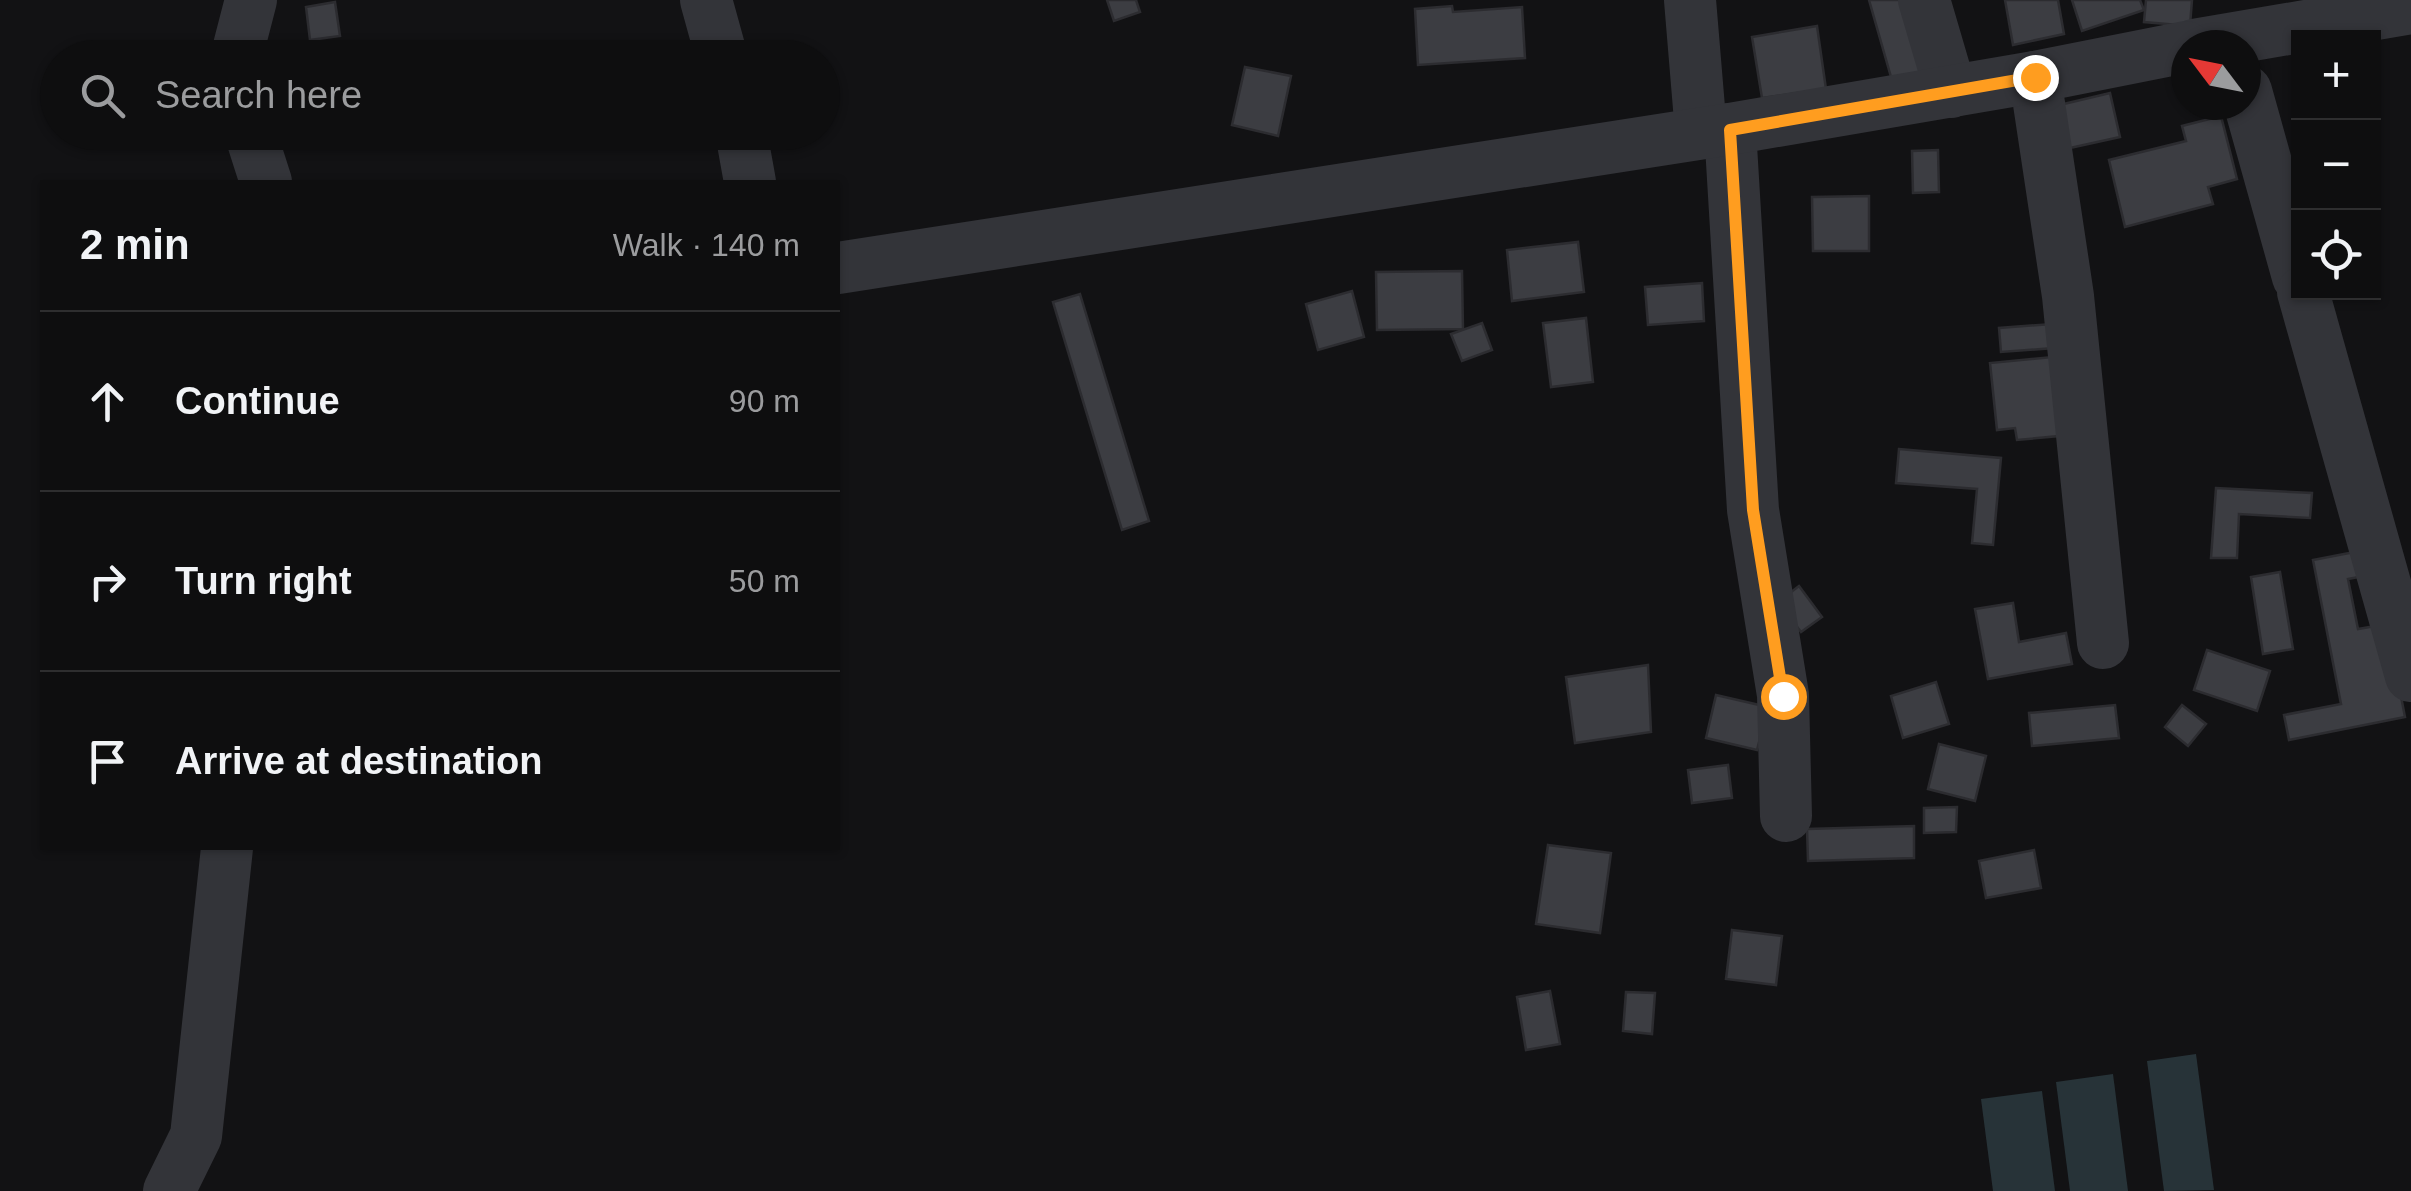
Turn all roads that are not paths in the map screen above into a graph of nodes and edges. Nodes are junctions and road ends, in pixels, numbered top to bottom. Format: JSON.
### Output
{"nodes":[{"id":1,"x":251,"y":0,"type":"edge"},
{"id":2,"x":706,"y":0,"type":"edge"},
{"id":3,"x":1690,"y":0,"type":"edge"},
{"id":4,"x":1924,"y":0,"type":"edge"},
{"id":5,"x":2411,"y":8,"type":"edge"},
{"id":6,"x":2250,"y":30,"type":"edge"},
{"id":7,"x":241,"y":40,"type":"edge"},
{"id":8,"x":717,"y":40,"type":"edge"},
{"id":9,"x":2171,"y":45,"type":"edge"},
{"id":10,"x":2035,"y":77,"type":"junction"},
{"id":11,"x":1951,"y":92,"type":"junction"},
{"id":12,"x":2254,"y":120,"type":"edge"},
{"id":13,"x":1716,"y":130,"type":"junction"},
{"id":14,"x":256,"y":150,"type":"edge"},
{"id":15,"x":744,"y":150,"type":"edge"},
{"id":16,"x":265,"y":180,"type":"edge"},
{"id":17,"x":750,"y":180,"type":"edge"},
{"id":18,"x":2291,"y":252,"type":"edge"},
{"id":19,"x":840,"y":268,"type":"edge"},
{"id":20,"x":2306,"y":300,"type":"edge"},
{"id":21,"x":2400,"y":598,"type":"edge"},
{"id":22,"x":2102,"y":643,"type":"dead end"},
{"id":23,"x":2411,"y":676,"type":"edge"},
{"id":24,"x":1786,"y":816,"type":"dead end"},
{"id":25,"x":227,"y":850,"type":"edge"},
{"id":26,"x":170,"y":1191,"type":"edge"}],
"edges":[{"from":1,"to":7,"type":"street"},
{"from":2,"to":8,"type":"street"},
{"from":3,"to":13,"type":"street"},
{"from":4,"to":11,"type":"street"},
{"from":5,"to":6,"type":"street"},
{"from":9,"to":10,"type":"street"},
{"from":10,"to":11,"type":"street"},
{"from":10,"to":22,"type":"street"},
{"from":11,"to":13,"type":"street"},
{"from":12,"to":18,"type":"street"},
{"from":13,"to":19,"type":"street"},
{"from":13,"to":24,"type":"street"},
{"from":14,"to":16,"type":"street"},
{"from":15,"to":17,"type":"street"},
{"from":20,"to":21,"type":"street"},
{"from":21,"to":23,"type":"street"},
{"from":25,"to":26,"type":"street"}]}
